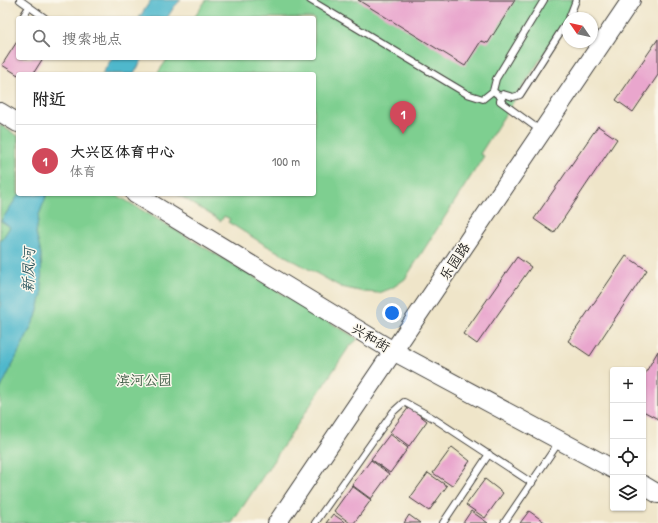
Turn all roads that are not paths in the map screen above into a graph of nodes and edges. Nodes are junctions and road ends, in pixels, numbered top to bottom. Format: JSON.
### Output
{"nodes":[{"id":1,"x":20,"y":0,"type":"edge"},
{"id":2,"x":310,"y":0,"type":"edge"},
{"id":3,"x":544,"y":0,"type":"edge"},
{"id":4,"x":576,"y":0,"type":"edge"},
{"id":5,"x":631,"y":0,"type":"edge"},
{"id":6,"x":29,"y":7,"type":"junction"},
{"id":7,"x":571,"y":12,"type":"edge"},
{"id":8,"x":23,"y":16,"type":"edge"},
{"id":9,"x":43,"y":16,"type":"edge"},
{"id":10,"x":562,"y":28,"type":"edge"},
{"id":11,"x":493,"y":91,"type":"junction"},
{"id":12,"x":502,"y":98,"type":"junction"},
{"id":13,"x":0,"y":112,"type":"edge"},
{"id":14,"x":16,"y":122,"type":"edge"},
{"id":15,"x":542,"y":132,"type":"junction"},
{"id":16,"x":138,"y":196,"type":"edge"},
{"id":17,"x":393,"y":351,"type":"junction"},
{"id":18,"x":560,"y":441,"type":"junction"},
{"id":19,"x":488,"y":454,"type":"junction"},
{"id":20,"x":610,"y":467,"type":"edge"},
{"id":21,"x":532,"y":483,"type":"junction"},
{"id":22,"x":646,"y":488,"type":"edge"},
{"id":23,"x":658,"y":494,"type":"edge"},
{"id":24,"x":277,"y":523,"type":"edge"},
{"id":25,"x":315,"y":523,"type":"edge"},
{"id":26,"x":443,"y":523,"type":"edge"},
{"id":27,"x":504,"y":523,"type":"edge"}],
"edges":[{"from":1,"to":6,"type":"lane"},
{"from":2,"to":11,"type":"lane"},
{"from":3,"to":11,"type":"lane"},
{"from":4,"to":7,"type":"lane"},
{"from":5,"to":15,"type":"street","name":"乐园路"},
{"from":6,"to":8,"type":"lane"},
{"from":6,"to":9,"type":"lane"},
{"from":10,"to":12,"type":"lane"},
{"from":11,"to":12,"type":"lane"},
{"from":12,"to":15,"type":"lane"},
{"from":13,"to":14,"type":"street"},
{"from":15,"to":17,"type":"street","name":"乐园路"},
{"from":16,"to":17,"type":"street","name":"兴和街"},
{"from":17,"to":18,"type":"street","name":"兴和街"},
{"from":17,"to":24,"type":"street","name":"乐园路"},
{"from":18,"to":20,"type":"street","name":"兴和街"},
{"from":18,"to":21,"type":"lane"},
{"from":19,"to":21,"type":"lane"},
{"from":19,"to":25,"type":"lane"},
{"from":19,"to":26,"type":"lane"},
{"from":21,"to":27,"type":"lane"},
{"from":22,"to":23,"type":"street"}]}
